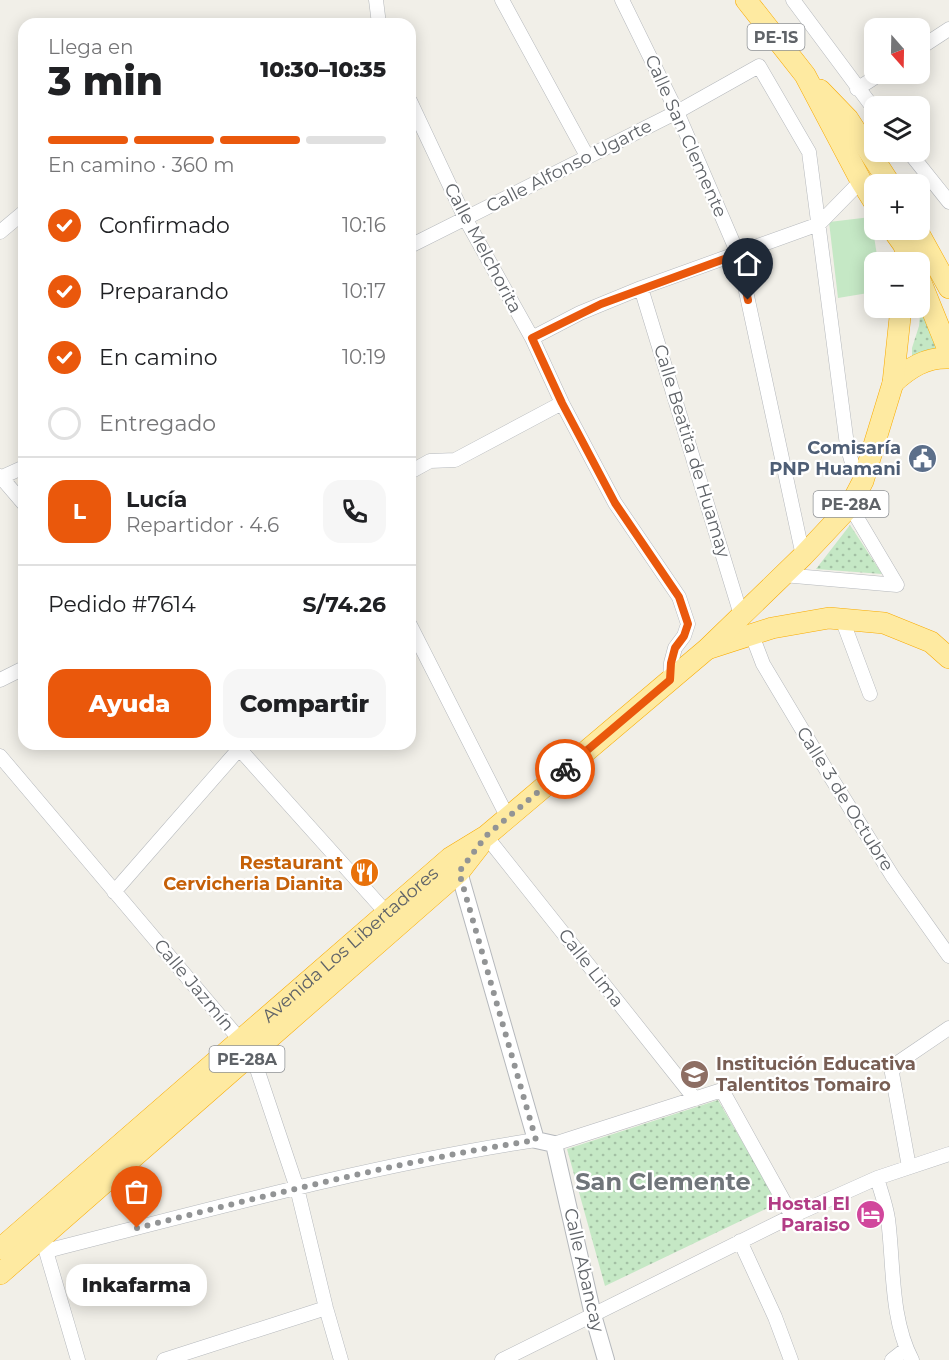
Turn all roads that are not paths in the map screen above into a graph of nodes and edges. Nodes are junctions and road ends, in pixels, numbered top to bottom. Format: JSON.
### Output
{"nodes":[{"id":1,"x":376,"y":0,"type":"edge"},
{"id":2,"x":502,"y":0,"type":"edge"},
{"id":3,"x":622,"y":0,"type":"edge"},
{"id":4,"x":746,"y":0,"type":"edge"},
{"id":5,"x":793,"y":0,"type":"edge"},
{"id":6,"x":378,"y":18,"type":"edge"},
{"id":7,"x":949,"y":29,"type":"edge"},
{"id":8,"x":930,"y":41,"type":"edge"},
{"id":9,"x":805,"y":75,"type":"junction"},
{"id":10,"x":864,"y":84,"type":"edge"},
{"id":11,"x":857,"y":88,"type":"junction"},
{"id":12,"x":864,"y":97,"type":"edge"},
{"id":13,"x":678,"y":111,"type":"junction"},
{"id":14,"x":416,"y":114,"type":"edge"},
{"id":15,"x":587,"y":156,"type":"junction"},
{"id":16,"x":917,"y":162,"type":"edge"},
{"id":17,"x":884,"y":174,"type":"edge"},
{"id":18,"x":861,"y":181,"type":"junction"},
{"id":19,"x":864,"y":186,"type":"edge"},
{"id":20,"x":948,"y":199,"type":"edge"},
{"id":21,"x":18,"y":217,"type":"edge"},
{"id":22,"x":465,"y":218,"type":"junction"},
{"id":23,"x":819,"y":224,"type":"junction"},
{"id":24,"x":0,"y":232,"type":"edge"},
{"id":25,"x":923,"y":240,"type":"edge"},
{"id":26,"x":416,"y":243,"type":"edge"},
{"id":27,"x":738,"y":254,"type":"junction"},
{"id":28,"x":641,"y":288,"type":"junction"},
{"id":29,"x":949,"y":288,"type":"edge"},
{"id":30,"x":930,"y":305,"type":"edge"},
{"id":31,"x":900,"y":318,"type":"edge"},
{"id":32,"x":532,"y":338,"type":"junction"},
{"id":33,"x":949,"y":352,"type":"edge"},
{"id":34,"x":949,"y":358,"type":"edge"},
{"id":35,"x":893,"y":383,"type":"junction"},
{"id":36,"x":562,"y":403,"type":"junction"},
{"id":37,"x":416,"y":469,"type":"edge"},
{"id":38,"x":18,"y":470,"type":"edge"},
{"id":39,"x":0,"y":477,"type":"edge"},
{"id":40,"x":863,"y":481,"type":"junction"},
{"id":41,"x":18,"y":497,"type":"edge"},
{"id":42,"x":850,"y":506,"type":"junction"},
{"id":43,"x":803,"y":556,"type":"junction"},
{"id":44,"x":783,"y":575,"type":"junction"},
{"id":45,"x":747,"y":609,"type":"junction"},
{"id":46,"x":842,"y":619,"type":"junction"},
{"id":47,"x":752,"y":635,"type":"junction"},
{"id":48,"x":416,"y":637,"type":"edge"},
{"id":49,"x":706,"y":649,"type":"junction"},
{"id":50,"x":949,"y":658,"type":"edge"},
{"id":51,"x":18,"y":671,"type":"edge"},
{"id":52,"x":0,"y":680,"type":"edge"},
{"id":53,"x":670,"y":680,"type":"junction"},
{"id":54,"x":870,"y":694,"type":"dead end"},
{"id":55,"x":234,"y":750,"type":"edge"},
{"id":56,"x":241,"y":750,"type":"edge"},
{"id":57,"x":0,"y":756,"type":"edge"},
{"id":58,"x":508,"y":818,"type":"junction"},
{"id":59,"x":486,"y":836,"type":"junction"},
{"id":60,"x":459,"y":872,"type":"junction"},
{"id":61,"x":114,"y":891,"type":"junction"},
{"id":62,"x":392,"y":920,"type":"junction"},
{"id":63,"x":949,"y":956,"type":"edge"},
{"id":64,"x":949,"y":1028,"type":"edge"},
{"id":65,"x":246,"y":1047,"type":"junction"},
{"id":66,"x":695,"y":1099,"type":"junction"},
{"id":67,"x":536,"y":1140,"type":"junction"},
{"id":68,"x":554,"y":1144,"type":"junction"},
{"id":69,"x":949,"y":1154,"type":"edge"},
{"id":70,"x":909,"y":1167,"type":"junction"},
{"id":71,"x":877,"y":1178,"type":"junction"},
{"id":72,"x":297,"y":1188,"type":"junction"},
{"id":73,"x":792,"y":1216,"type":"junction"},
{"id":74,"x":35,"y":1241,"type":"junction"},
{"id":75,"x":740,"y":1241,"type":"junction"},
{"id":76,"x":0,"y":1249,"type":"edge"},
{"id":77,"x":0,"y":1274,"type":"edge"},
{"id":78,"x":326,"y":1308,"type":"junction"},
{"id":79,"x":593,"y":1315,"type":"junction"},
{"id":80,"x":909,"y":1354,"type":"edge"},
{"id":81,"x":78,"y":1360,"type":"edge"},
{"id":82,"x":164,"y":1360,"type":"edge"},
{"id":83,"x":341,"y":1360,"type":"edge"},
{"id":84,"x":502,"y":1360,"type":"edge"},
{"id":85,"x":606,"y":1360,"type":"edge"},
{"id":86,"x":791,"y":1360,"type":"edge"},
{"id":87,"x":892,"y":1360,"type":"edge"}],
"edges":[{"from":1,"to":6,"type":"street"},
{"from":2,"to":15,"type":"street"},
{"from":3,"to":13,"type":"street","name":"Calle San Clemente"},
{"from":4,"to":9,"type":"highway","number":"PE-1S"},
{"from":5,"to":11,"type":"street"},
{"from":7,"to":8,"type":"street"},
{"from":9,"to":17,"type":"highway","number":"PE-1S"},
{"from":9,"to":18,"type":"highway","number":"PE-1S"},
{"from":10,"to":11,"type":"street"},
{"from":11,"to":12,"type":"street"},
{"from":13,"to":15,"type":"street","name":"Calle Alfonso Ugarte"},
{"from":13,"to":23,"type":"street","name":"Calle Alfonso Ugarte"},
{"from":13,"to":27,"type":"street","name":"Calle San Clemente"},
{"from":14,"to":22,"type":"street","name":"Calle Melchorita"},
{"from":15,"to":22,"type":"street","name":"Calle Alfonso Ugarte"},
{"from":16,"to":20,"type":"street"},
{"from":18,"to":19,"type":"highway","number":"PE-1S"},
{"from":18,"to":23,"type":"street"},
{"from":21,"to":24,"type":"street"},
{"from":22,"to":26,"type":"street","name":"Calle Alfonso Ugarte"},
{"from":22,"to":32,"type":"street","name":"Calle Melchorita"},
{"from":23,"to":27,"type":"street"},
{"from":23,"to":40,"type":"street"},
{"from":25,"to":29,"type":"highway"},
{"from":27,"to":28,"type":"street"},
{"from":27,"to":43,"type":"street","name":"Calle San Clemente"},
{"from":28,"to":32,"type":"street"},
{"from":28,"to":45,"type":"street","name":"Calle Beatita de Huamay"},
{"from":30,"to":33,"type":"highway"},
{"from":31,"to":35,"type":"highway","name":"Avenida Los Libertadores","number":"PE-28A"},
{"from":32,"to":36,"type":"street","name":"Calle Melchorita"},
{"from":34,"to":35,"type":"highway"},
{"from":35,"to":40,"type":"highway","name":"Avenida Los Libertadores","number":"PE-28A"},
{"from":36,"to":37,"type":"street"},
{"from":36,"to":53,"type":"street","name":"Calle Melchorita"},
{"from":38,"to":39,"type":"street"},
{"from":39,"to":41,"type":"street"},
{"from":40,"to":42,"type":"highway","name":"Avenida Los Libertadores","number":"PE-28A"},
{"from":42,"to":43,"type":"highway","name":"Avenida Los Libertadores","number":"PE-28A"},
{"from":42,"to":44,"type":"street"},
{"from":43,"to":44,"type":"highway","name":"Avenida Los Libertadores","number":"PE-28A"},
{"from":44,"to":45,"type":"highway","name":"Avenida Los Libertadores","number":"PE-28A"},
{"from":45,"to":47,"type":"highway"},
{"from":45,"to":49,"type":"highway","name":"Avenida Los Libertadores","number":"PE-28A"},
{"from":46,"to":47,"type":"highway","number":"PE-28A"},
{"from":46,"to":50,"type":"highway","number":"PE-28A"},
{"from":46,"to":54,"type":"street"},
{"from":47,"to":49,"type":"highway","number":"PE-28A"},
{"from":47,"to":63,"type":"street","name":"Calle 3 de Octubre"},
{"from":48,"to":58,"type":"street"},
{"from":49,"to":53,"type":"highway","name":"Avenida Los Libertadores","number":"PE-28A"},
{"from":51,"to":52,"type":"street"},
{"from":53,"to":58,"type":"highway","name":"Avenida Los Libertadores","number":"PE-28A"},
{"from":55,"to":61,"type":"street"},
{"from":56,"to":62,"type":"street"},
{"from":57,"to":61,"type":"street","name":"Calle Jazmín"},
{"from":58,"to":59,"type":"highway","name":"Avenida Los Libertadores","number":"PE-28A"},
{"from":59,"to":60,"type":"highway","name":"Avenida Los Libertadores","number":"PE-28A"},
{"from":59,"to":62,"type":"highway","name":"Avenida Los Libertadores","number":"PE-28A"},
{"from":59,"to":66,"type":"street","name":"Calle Lima"},
{"from":60,"to":62,"type":"highway","name":"Avenida Los Libertadores","number":"PE-28A"},
{"from":60,"to":67,"type":"street"},
{"from":61,"to":65,"type":"street","name":"Calle Jazmín"},
{"from":62,"to":65,"type":"highway","name":"Avenida Los Libertadores","number":"PE-28A"},
{"from":64,"to":70,"type":"street"},
{"from":65,"to":72,"type":"street","name":"Calle Jazmín"},
{"from":65,"to":74,"type":"highway","name":"Avenida Los Libertadores","number":"PE-28A"},
{"from":66,"to":68,"type":"street"},
{"from":66,"to":73,"type":"street"},
{"from":67,"to":68,"type":"street"},
{"from":67,"to":72,"type":"street"},
{"from":68,"to":79,"type":"street","name":"Calle Abancay"},
{"from":69,"to":70,"type":"street"},
{"from":70,"to":71,"type":"street"},
{"from":71,"to":73,"type":"street"},
{"from":71,"to":80,"type":"street"},
{"from":72,"to":74,"type":"street"},
{"from":72,"to":78,"type":"street","name":"Calle Jazmín"},
{"from":73,"to":75,"type":"street"},
{"from":74,"to":76,"type":"highway","name":"Avenida Los Libertadores","number":"PE-28A"},
{"from":74,"to":77,"type":"highway","name":"Avenida Los Libertadores","number":"PE-28A"},
{"from":74,"to":81,"type":"street"},
{"from":75,"to":79,"type":"street"},
{"from":75,"to":86,"type":"street"},
{"from":78,"to":82,"type":"street"},
{"from":78,"to":83,"type":"street","name":"Calle Jazmín"},
{"from":79,"to":84,"type":"street"},
{"from":79,"to":85,"type":"street","name":"Calle Abancay"},
{"from":80,"to":87,"type":"street"}]}
